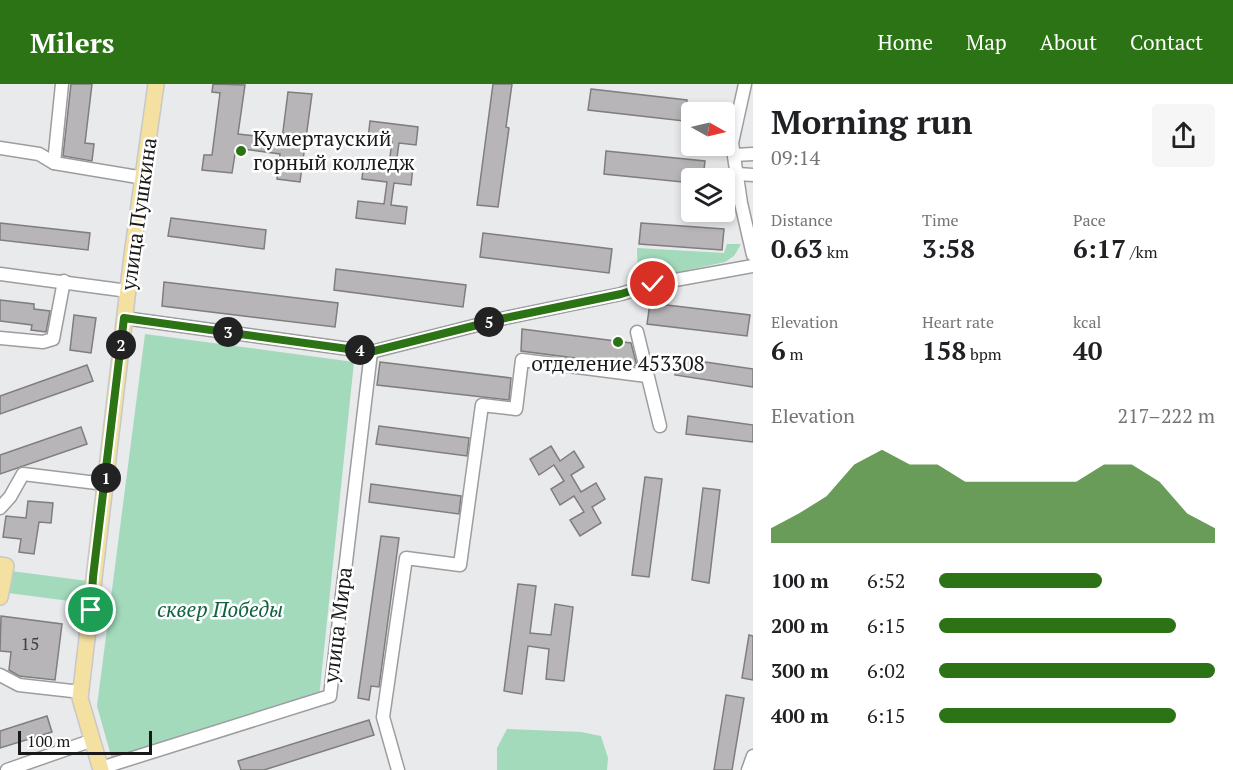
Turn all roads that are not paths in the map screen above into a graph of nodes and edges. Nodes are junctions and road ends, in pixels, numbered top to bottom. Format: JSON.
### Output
{"nodes":[{"id":1,"x":62,"y":84,"type":"edge"},
{"id":2,"x":156,"y":84,"type":"edge"},
{"id":3,"x":745,"y":84,"type":"edge"},
{"id":4,"x":747,"y":100,"type":"edge"},
{"id":5,"x":735,"y":134,"type":"edge"},
{"id":6,"x":0,"y":148,"type":"edge"},
{"id":7,"x":753,"y":154,"type":"edge"},
{"id":8,"x":735,"y":155,"type":"edge"},
{"id":9,"x":734,"y":156,"type":"edge"},
{"id":10,"x":54,"y":163,"type":"junction"},
{"id":11,"x":738,"y":174,"type":"junction"},
{"id":12,"x":753,"y":176,"type":"edge"},
{"id":13,"x":144,"y":178,"type":"junction"},
{"id":14,"x":747,"y":203,"type":"edge"},
{"id":15,"x":753,"y":255,"type":"edge"},
{"id":16,"x":753,"y":266,"type":"edge"},
{"id":17,"x":0,"y":274,"type":"edge"},
{"id":18,"x":64,"y":281,"type":"junction"},
{"id":19,"x":128,"y":291,"type":"junction"},
{"id":20,"x":124,"y":318,"type":"junction"},
{"id":21,"x":637,"y":332,"type":"dead end"},
{"id":22,"x":0,"y":338,"type":"edge"},
{"id":23,"x":370,"y":352,"type":"junction"},
{"id":24,"x":646,"y":376,"type":"junction"},
{"id":25,"x":660,"y":426,"type":"dead end"},
{"id":26,"x":105,"y":484,"type":"junction"},
{"id":27,"x":0,"y":508,"type":"edge"},
{"id":28,"x":0,"y":565,"type":"edge"},
{"id":29,"x":0,"y":597,"type":"edge"},
{"id":30,"x":0,"y":675,"type":"edge"},
{"id":31,"x":81,"y":692,"type":"junction"},
{"id":32,"x":93,"y":740,"type":"junction"},
{"id":33,"x":753,"y":756,"type":"edge"},
{"id":34,"x":101,"y":769,"type":"edge"},
{"id":35,"x":7,"y":770,"type":"edge"},
{"id":36,"x":398,"y":770,"type":"edge"},
{"id":37,"x":748,"y":770,"type":"edge"}],
"edges":[{"from":1,"to":10,"type":"street"},
{"from":2,"to":13,"type":"main road","name":"улица Пушкина"},
{"from":3,"to":4,"type":"street"},
{"from":4,"to":5,"type":"street"},
{"from":6,"to":10,"type":"street"},
{"from":7,"to":8,"type":"street"},
{"from":9,"to":11,"type":"street"},
{"from":10,"to":13,"type":"street"},
{"from":11,"to":12,"type":"street"},
{"from":11,"to":14,"type":"street"},
{"from":13,"to":19,"type":"main road","name":"улица Пушкина"},
{"from":14,"to":15,"type":"street"},
{"from":16,"to":23,"type":"street"},
{"from":17,"to":18,"type":"street"},
{"from":18,"to":19,"type":"street"},
{"from":18,"to":22,"type":"street"},
{"from":19,"to":20,"type":"main road","name":"улица Пушкина"},
{"from":20,"to":23,"type":"street"},
{"from":20,"to":26,"type":"main road","name":"улица Пушкина"},
{"from":21,"to":24,"type":"street"},
{"from":23,"to":34,"type":"street","name":"улица Мира"},
{"from":24,"to":25,"type":"street"},
{"from":24,"to":36,"type":"street"},
{"from":26,"to":27,"type":"street"},
{"from":26,"to":31,"type":"main road","name":"улица Пушкина"},
{"from":28,"to":29,"type":"main road"},
{"from":30,"to":31,"type":"street"},
{"from":31,"to":32,"type":"main road","name":"улица Пушкина"},
{"from":32,"to":34,"type":"main road","name":"улица Пушкина"},
{"from":32,"to":35,"type":"street"},
{"from":33,"to":37,"type":"street"}]}
